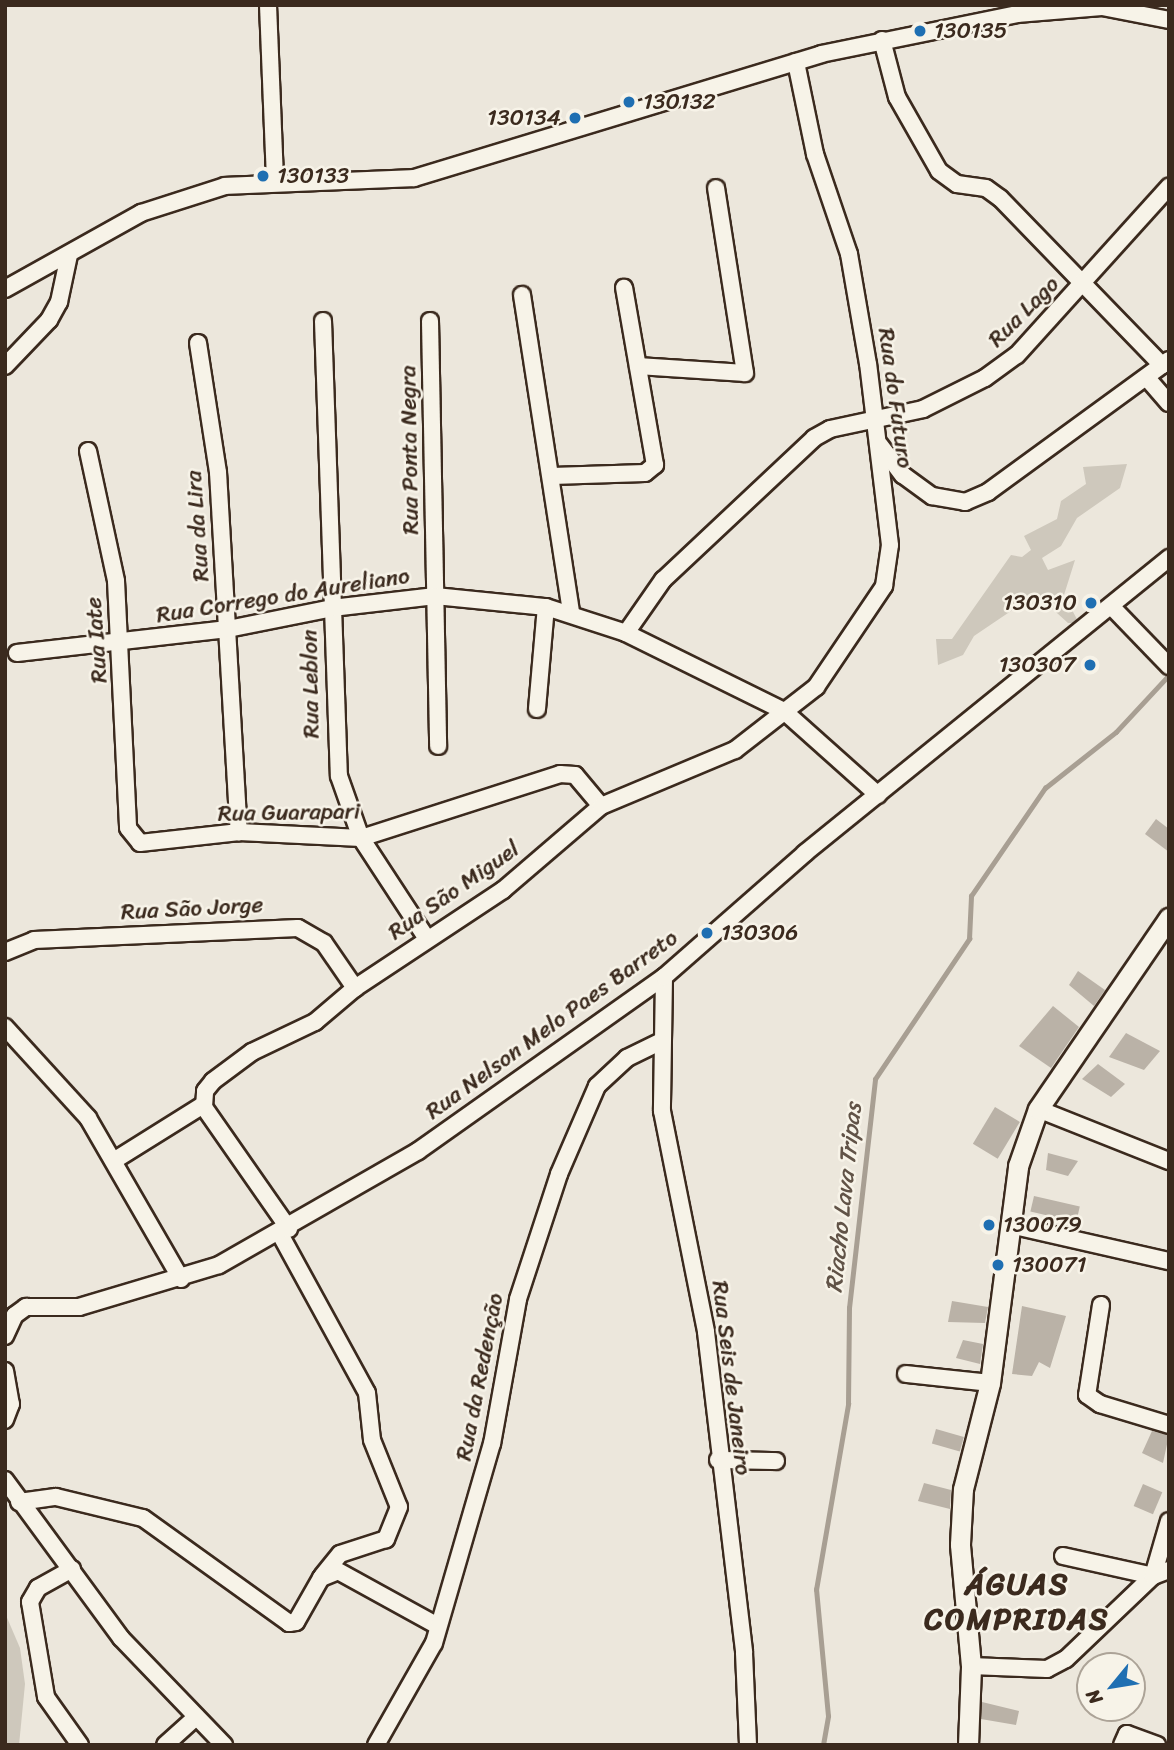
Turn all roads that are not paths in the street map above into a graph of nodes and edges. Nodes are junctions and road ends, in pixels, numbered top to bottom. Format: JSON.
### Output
{"nodes":[{"id":1,"x":268,"y":5,"type":"edge"},
{"id":2,"x":1031,"y":8,"type":"edge"},
{"id":3,"x":1169,"y":20,"type":"edge"},
{"id":4,"x":882,"y":40,"type":"junction"},
{"id":5,"x":796,"y":62,"type":"junction"},
{"id":6,"x":275,"y":180,"type":"junction"},
{"id":7,"x":1169,"y":187,"type":"edge"},
{"id":8,"x":716,"y":188,"type":"dead end"},
{"id":9,"x":69,"y":255,"type":"junction"},
{"id":10,"x":1084,"y":281,"type":"junction"},
{"id":11,"x":624,"y":288,"type":"dead end"},
{"id":12,"x":5,"y":289,"type":"edge"},
{"id":13,"x":522,"y":295,"type":"dead end"},
{"id":14,"x":323,"y":321,"type":"dead end"},
{"id":15,"x":430,"y":321,"type":"dead end"},
{"id":16,"x":198,"y":343,"type":"dead end"},
{"id":17,"x":1166,"y":362,"type":"edge"},
{"id":18,"x":5,"y":366,"type":"edge"},
{"id":19,"x":638,"y":366,"type":"junction"},
{"id":20,"x":1147,"y":377,"type":"junction"},
{"id":21,"x":1169,"y":403,"type":"edge"},
{"id":22,"x":877,"y":419,"type":"junction"},
{"id":23,"x":880,"y":444,"type":"junction"},
{"id":24,"x":88,"y":451,"type":"dead end"},
{"id":25,"x":552,"y":476,"type":"junction"},
{"id":26,"x":1169,"y":558,"type":"edge"},
{"id":27,"x":435,"y":596,"type":"junction"},
{"id":28,"x":546,"y":607,"type":"junction"},
{"id":29,"x":1112,"y":607,"type":"junction"},
{"id":30,"x":332,"y":608,"type":"junction"},
{"id":31,"x":571,"y":612,"type":"junction"},
{"id":32,"x":228,"y":629,"type":"junction"},
{"id":33,"x":626,"y":633,"type":"junction"},
{"id":34,"x":122,"y":643,"type":"junction"},
{"id":35,"x":18,"y":653,"type":"dead end"},
{"id":36,"x":1167,"y":665,"type":"edge"},
{"id":37,"x":537,"y":709,"type":"dead end"},
{"id":38,"x":784,"y":711,"type":"junction"},
{"id":39,"x":438,"y":746,"type":"dead end"},
{"id":40,"x":878,"y":795,"type":"junction"},
{"id":41,"x":601,"y":806,"type":"junction"},
{"id":42,"x":128,"y":828,"type":"joint"},
{"id":43,"x":239,"y":832,"type":"junction"},
{"id":44,"x":361,"y":838,"type":"junction"},
{"id":45,"x":1167,"y":926,"type":"edge"},
{"id":46,"x":427,"y":939,"type":"junction"},
{"id":47,"x":5,"y":953,"type":"edge"},
{"id":48,"x":664,"y":977,"type":"junction"},
{"id":49,"x":355,"y":988,"type":"junction"},
{"id":50,"x":5,"y":1027,"type":"edge"},
{"id":51,"x":660,"y":1042,"type":"junction"},
{"id":52,"x":204,"y":1105,"type":"junction"},
{"id":53,"x":1038,"y":1109,"type":"junction"},
{"id":54,"x":115,"y":1160,"type":"junction"},
{"id":55,"x":1169,"y":1161,"type":"edge"},
{"id":56,"x":1010,"y":1226,"type":"junction"},
{"id":57,"x":285,"y":1232,"type":"junction"},
{"id":58,"x":1169,"y":1261,"type":"edge"},
{"id":59,"x":181,"y":1279,"type":"junction"},
{"id":60,"x":1101,"y":1305,"type":"dead end"},
{"id":61,"x":5,"y":1336,"type":"edge"},
{"id":62,"x":5,"y":1371,"type":"edge"},
{"id":63,"x":906,"y":1374,"type":"dead end"},
{"id":64,"x":990,"y":1383,"type":"junction"},
{"id":65,"x":5,"y":1420,"type":"edge"},
{"id":66,"x":1169,"y":1425,"type":"edge"},
{"id":67,"x":718,"y":1460,"type":"junction"},
{"id":68,"x":776,"y":1461,"type":"dead end"},
{"id":69,"x":5,"y":1480,"type":"edge"},
{"id":70,"x":19,"y":1502,"type":"junction"},
{"id":71,"x":1169,"y":1521,"type":"edge"},
{"id":72,"x":1063,"y":1556,"type":"dead end"},
{"id":73,"x":72,"y":1569,"type":"junction"},
{"id":74,"x":1169,"y":1570,"type":"edge"},
{"id":75,"x":1153,"y":1576,"type":"junction"},
{"id":76,"x":321,"y":1578,"type":"junction"},
{"id":77,"x":438,"y":1626,"type":"junction"},
{"id":78,"x":971,"y":1666,"type":"junction"},
{"id":79,"x":196,"y":1717,"type":"junction"},
{"id":80,"x":80,"y":1745,"type":"edge"},
{"id":81,"x":165,"y":1745,"type":"edge"},
{"id":82,"x":224,"y":1745,"type":"edge"},
{"id":83,"x":376,"y":1745,"type":"edge"},
{"id":84,"x":748,"y":1745,"type":"edge"},
{"id":85,"x":968,"y":1745,"type":"edge"},
{"id":86,"x":1122,"y":1745,"type":"edge"},
{"id":87,"x":1157,"y":1745,"type":"edge"}],
"edges":[{"from":1,"to":6,"type":"street"},
{"from":2,"to":3,"type":"street"},
{"from":2,"to":4,"type":"street"},
{"from":4,"to":5,"type":"street"},
{"from":4,"to":10,"type":"street"},
{"from":5,"to":6,"type":"street"},
{"from":5,"to":22,"type":"street","name":"Rua do Futuro"},
{"from":6,"to":9,"type":"street"},
{"from":7,"to":10,"type":"street","name":"Rua Lago"},
{"from":8,"to":19,"type":"street"},
{"from":9,"to":12,"type":"street"},
{"from":9,"to":18,"type":"street"},
{"from":10,"to":17,"type":"street"},
{"from":10,"to":22,"type":"street","name":"Rua Lago"},
{"from":11,"to":19,"type":"street"},
{"from":13,"to":25,"type":"street"},
{"from":14,"to":30,"type":"street","name":"Rua Leblon"},
{"from":15,"to":27,"type":"street","name":"Rua Ponta Negra"},
{"from":16,"to":32,"type":"street","name":"Rua da Lira"},
{"from":17,"to":20,"type":"street"},
{"from":19,"to":25,"type":"street"},
{"from":20,"to":21,"type":"street"},
{"from":20,"to":23,"type":"street"},
{"from":22,"to":23,"type":"street","name":"Rua do Futuro"},
{"from":22,"to":33,"type":"street","name":"Rua Lago"},
{"from":23,"to":38,"type":"street","name":"Rua do Futuro"},
{"from":24,"to":34,"type":"street","name":"Rua Iate"},
{"from":25,"to":31,"type":"street"},
{"from":26,"to":29,"type":"street","name":"Rua Nelson Melo Paes Barreto"},
{"from":27,"to":28,"type":"street","name":"Rua Corrego do Aureliano"},
{"from":27,"to":30,"type":"street","name":"Rua Corrego do Aureliano"},
{"from":27,"to":39,"type":"street","name":"Rua Ponta Negra"},
{"from":28,"to":31,"type":"street","name":"Rua Corrego do Aureliano"},
{"from":28,"to":37,"type":"street"},
{"from":29,"to":36,"type":"street"},
{"from":29,"to":40,"type":"street","name":"Rua Nelson Melo Paes Barreto"},
{"from":30,"to":32,"type":"street","name":"Rua Corrego do Aureliano"},
{"from":30,"to":44,"type":"street","name":"Rua Leblon"},
{"from":31,"to":33,"type":"street","name":"Rua Corrego do Aureliano"},
{"from":32,"to":34,"type":"street","name":"Rua Corrego do Aureliano"},
{"from":32,"to":43,"type":"street","name":"Rua da Lira"},
{"from":33,"to":38,"type":"street","name":"Rua Corrego do Aureliano"},
{"from":34,"to":35,"type":"street","name":"Rua Corrego do Aureliano"},
{"from":34,"to":42,"type":"street","name":"Rua Iate"},
{"from":38,"to":40,"type":"street","name":"Rua Corrego do Aureliano"},
{"from":38,"to":41,"type":"street","name":"Rua São Miguel"},
{"from":40,"to":48,"type":"street","name":"Rua Nelson Melo Paes Barreto"},
{"from":41,"to":44,"type":"street","name":"Rua Guarapari"},
{"from":41,"to":46,"type":"street","name":"Rua São Miguel"},
{"from":42,"to":43,"type":"street","name":"Rua Guarapari"},
{"from":43,"to":44,"type":"street","name":"Rua Guarapari"},
{"from":44,"to":46,"type":"street","name":"Rua Leblon"},
{"from":45,"to":53,"type":"main road"},
{"from":46,"to":49,"type":"street","name":"Rua São Miguel"},
{"from":47,"to":49,"type":"street","name":"Rua São Jorge"},
{"from":48,"to":51,"type":"street","name":"Rua Seis de Janeiro"},
{"from":48,"to":57,"type":"street","name":"Rua Nelson Melo Paes Barreto"},
{"from":49,"to":52,"type":"street","name":"Rua São Miguel"},
{"from":50,"to":54,"type":"street"},
{"from":51,"to":67,"type":"street","name":"Rua Seis de Janeiro"},
{"from":51,"to":77,"type":"street","name":"Rua da Redenção"},
{"from":52,"to":54,"type":"street"},
{"from":52,"to":57,"type":"street"},
{"from":53,"to":55,"type":"street"},
{"from":53,"to":56,"type":"main road"},
{"from":54,"to":59,"type":"street"},
{"from":56,"to":58,"type":"street"},
{"from":56,"to":64,"type":"main road"},
{"from":57,"to":59,"type":"street","name":"Rua Nelson Melo Paes Barreto"},
{"from":57,"to":76,"type":"street"},
{"from":59,"to":61,"type":"street","name":"Rua Nelson Melo Paes Barreto"},
{"from":60,"to":66,"type":"street"},
{"from":62,"to":65,"type":"street"},
{"from":63,"to":64,"type":"street"},
{"from":64,"to":78,"type":"main road"},
{"from":67,"to":68,"type":"street"},
{"from":67,"to":84,"type":"street","name":"Rua Seis de Janeiro"},
{"from":69,"to":70,"type":"street"},
{"from":70,"to":73,"type":"street"},
{"from":70,"to":76,"type":"street"},
{"from":71,"to":75,"type":"street"},
{"from":72,"to":75,"type":"street"},
{"from":73,"to":79,"type":"street"},
{"from":73,"to":80,"type":"street"},
{"from":74,"to":75,"type":"street"},
{"from":75,"to":78,"type":"street"},
{"from":76,"to":77,"type":"street"},
{"from":77,"to":83,"type":"street","name":"Rua da Redenção"},
{"from":78,"to":85,"type":"main road"},
{"from":79,"to":81,"type":"street"},
{"from":79,"to":82,"type":"street"},
{"from":86,"to":87,"type":"street"}]}
